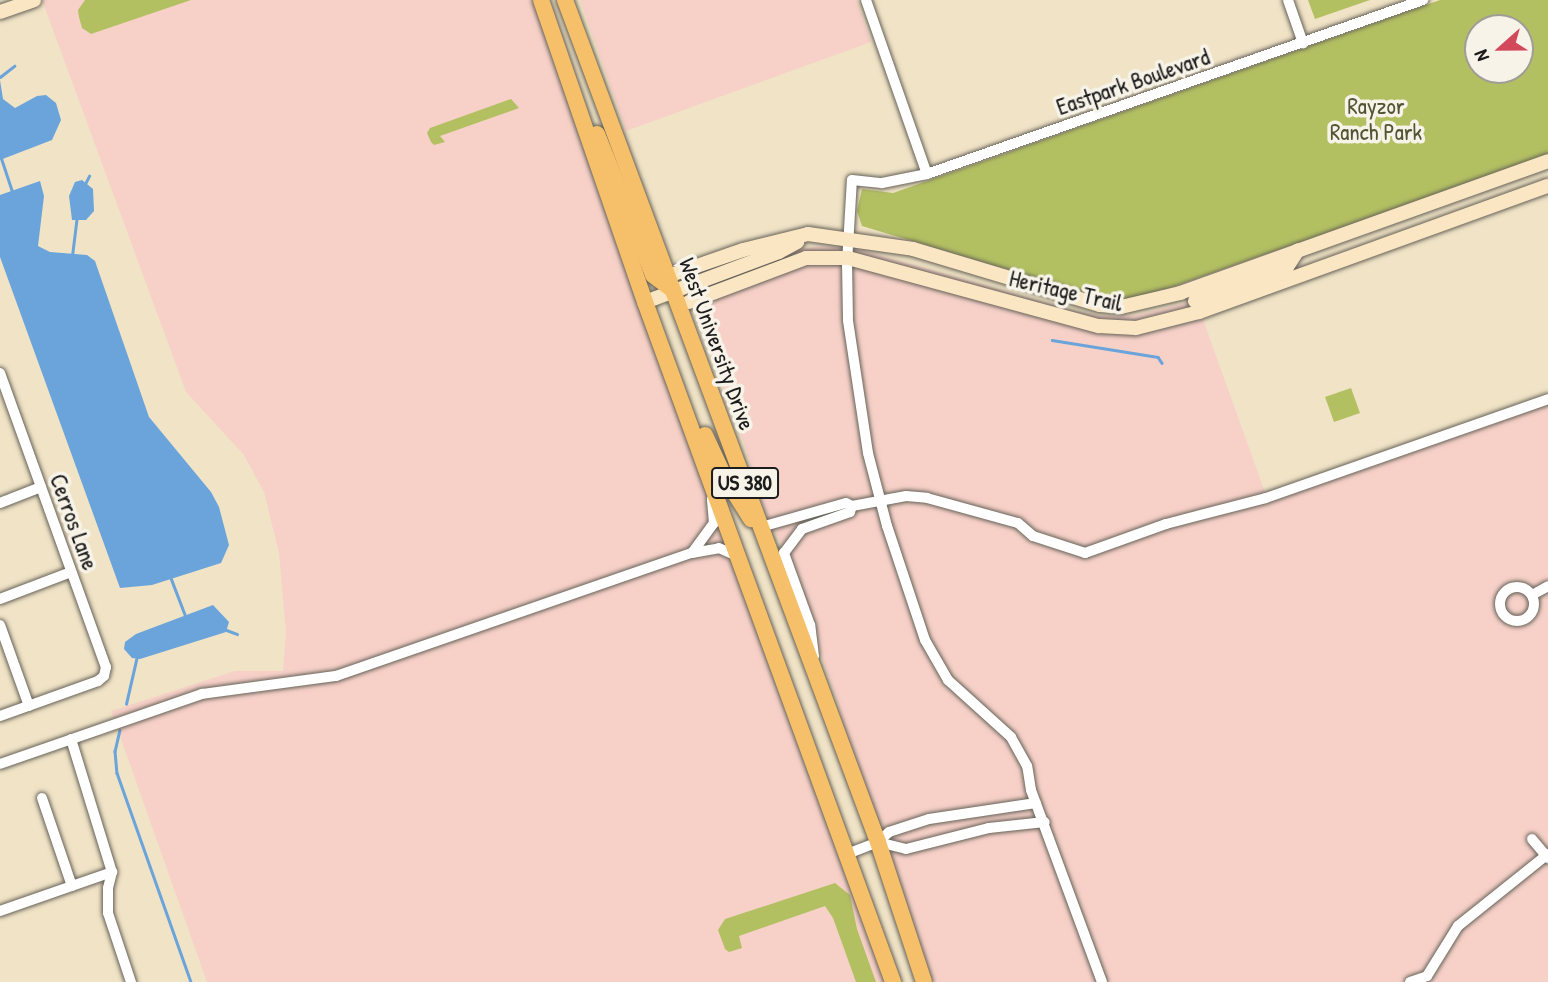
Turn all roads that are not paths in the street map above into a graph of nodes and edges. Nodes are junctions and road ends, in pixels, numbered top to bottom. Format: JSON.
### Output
{"nodes":[{"id":1,"x":34,"y":0,"type":"edge"},
{"id":2,"x":541,"y":0,"type":"edge"},
{"id":3,"x":565,"y":0,"type":"edge"},
{"id":4,"x":866,"y":0,"type":"edge"},
{"id":5,"x":1288,"y":0,"type":"edge"},
{"id":6,"x":1423,"y":0,"type":"edge"},
{"id":7,"x":0,"y":12,"type":"edge"},
{"id":8,"x":1303,"y":43,"type":"junction"},
{"id":9,"x":577,"y":104,"type":"junction"},
{"id":10,"x":1548,"y":161,"type":"edge"},
{"id":11,"x":927,"y":174,"type":"junction"},
{"id":12,"x":1548,"y":186,"type":"edge"},
{"id":13,"x":1436,"y":201,"type":"junction"},
{"id":14,"x":1444,"y":224,"type":"junction"},
{"id":15,"x":849,"y":238,"type":"junction"},
{"id":16,"x":1298,"y":250,"type":"junction"},
{"id":17,"x":848,"y":258,"type":"junction"},
{"id":18,"x":671,"y":283,"type":"junction"},
{"id":19,"x":1195,"y":301,"type":"dead end"},
{"id":20,"x":645,"y":302,"type":"junction"},
{"id":21,"x":689,"y":302,"type":"junction"},
{"id":22,"x":0,"y":373,"type":"edge"},
{"id":23,"x":2,"y":386,"type":"edge"},
{"id":24,"x":1548,"y":399,"type":"edge"},
{"id":25,"x":735,"y":457,"type":"junction"},
{"id":26,"x":711,"y":481,"type":"junction"},
{"id":27,"x":41,"y":487,"type":"junction"},
{"id":28,"x":879,"y":500,"type":"junction"},
{"id":29,"x":0,"y":503,"type":"edge"},
{"id":30,"x":852,"y":506,"type":"junction"},
{"id":31,"x":761,"y":527,"type":"junction"},
{"id":32,"x":769,"y":548,"type":"junction"},
{"id":33,"x":692,"y":553,"type":"junction"},
{"id":34,"x":738,"y":556,"type":"junction"},
{"id":35,"x":71,"y":572,"type":"junction"},
{"id":36,"x":1548,"y":586,"type":"edge"},
{"id":37,"x":1532,"y":595,"type":"junction"},
{"id":38,"x":0,"y":598,"type":"edge"},
{"id":39,"x":0,"y":625,"type":"edge"},
{"id":40,"x":817,"y":677,"type":"junction"},
{"id":41,"x":29,"y":706,"type":"junction"},
{"id":42,"x":0,"y":716,"type":"edge"},
{"id":43,"x":71,"y":739,"type":"junction"},
{"id":44,"x":1,"y":761,"type":"edge"},
{"id":45,"x":42,"y":798,"type":"dead end"},
{"id":46,"x":1036,"y":803,"type":"junction"},
{"id":47,"x":1045,"y":822,"type":"junction"},
{"id":48,"x":1532,"y":839,"type":"dead end"},
{"id":49,"x":878,"y":842,"type":"junction"},
{"id":50,"x":1546,"y":853,"type":"edge"},
{"id":51,"x":848,"y":854,"type":"junction"},
{"id":52,"x":112,"y":872,"type":"junction"},
{"id":53,"x":72,"y":886,"type":"junction"},
{"id":54,"x":0,"y":911,"type":"edge"},
{"id":55,"x":131,"y":982,"type":"edge"},
{"id":56,"x":893,"y":982,"type":"edge"},
{"id":57,"x":924,"y":982,"type":"edge"},
{"id":58,"x":1102,"y":982,"type":"edge"},
{"id":59,"x":1410,"y":982,"type":"edge"}],
"edges":[{"from":1,"to":7,"type":"street"},
{"from":2,"to":9,"type":"main road","number":"US 380"},
{"from":3,"to":18,"type":"main road","name":"West University Drive","number":"US 380"},
{"from":4,"to":11,"type":"street"},
{"from":5,"to":8,"type":"street"},
{"from":6,"to":8,"type":"street","name":"Eastpark Boulevard"},
{"from":8,"to":11,"type":"street","name":"Eastpark Boulevard"},
{"from":9,"to":18,"type":"main road"},
{"from":9,"to":20,"type":"main road","number":"US 380"},
{"from":10,"to":13,"type":"street","name":"Heritage Trail"},
{"from":11,"to":15,"type":"street","name":"Eastpark Boulevard"},
{"from":12,"to":14,"type":"street","name":"Heritage Trail"},
{"from":13,"to":14,"type":"street"},
{"from":13,"to":16,"type":"street","name":"Heritage Trail"},
{"from":14,"to":17,"type":"street","name":"Heritage Trail"},
{"from":15,"to":16,"type":"street","name":"Heritage Trail"},
{"from":15,"to":17,"type":"street"},
{"from":15,"to":18,"type":"street","name":"Heritage Trail"},
{"from":16,"to":19,"type":"street"},
{"from":17,"to":21,"type":"street","name":"Heritage Trail"},
{"from":17,"to":28,"type":"street"},
{"from":18,"to":20,"type":"street","name":"Heritage Trail"},
{"from":18,"to":21,"type":"main road"},
{"from":18,"to":25,"type":"main road","name":"West University Drive","number":"US 380"},
{"from":20,"to":26,"type":"main road","number":"US 380"},
{"from":20,"to":32,"type":"main road"},
{"from":21,"to":25,"type":"main road"},
{"from":22,"to":23,"type":"street","name":"Cerros Lane"},
{"from":23,"to":27,"type":"street","name":"Cerros Lane"},
{"from":24,"to":28,"type":"street"},
{"from":25,"to":31,"type":"main road","name":"West University Drive","number":"US 380"},
{"from":26,"to":33,"type":"street"},
{"from":26,"to":34,"type":"main road","number":"US 380"},
{"from":27,"to":29,"type":"street"},
{"from":27,"to":35,"type":"street","name":"Cerros Lane"},
{"from":28,"to":30,"type":"street"},
{"from":28,"to":46,"type":"street"},
{"from":30,"to":31,"type":"street"},
{"from":30,"to":40,"type":"street"},
{"from":31,"to":32,"type":"main road","name":"West University Drive","number":"US 380"},
{"from":32,"to":40,"type":"main road","name":"West University Drive","number":"US 380"},
{"from":33,"to":34,"type":"street"},
{"from":33,"to":43,"type":"street"},
{"from":34,"to":51,"type":"main road","number":"US 380"},
{"from":35,"to":38,"type":"street"},
{"from":35,"to":41,"type":"street","name":"Cerros Lane"},
{"from":36,"to":37,"type":"street"},
{"from":37,"to":37,"type":"street"},
{"from":39,"to":41,"type":"street"},
{"from":40,"to":49,"type":"main road","name":"West University Drive","number":"US 380"},
{"from":41,"to":42,"type":"street"},
{"from":43,"to":44,"type":"street"},
{"from":43,"to":52,"type":"street"},
{"from":45,"to":53,"type":"street"},
{"from":46,"to":47,"type":"street"},
{"from":46,"to":49,"type":"street"},
{"from":47,"to":49,"type":"street"},
{"from":47,"to":58,"type":"street"},
{"from":48,"to":50,"type":"street"},
{"from":49,"to":51,"type":"street"},
{"from":49,"to":57,"type":"main road","name":"West University Drive","number":"US 380"},
{"from":50,"to":59,"type":"street"},
{"from":51,"to":56,"type":"main road","number":"US 380"},
{"from":52,"to":53,"type":"street"},
{"from":52,"to":55,"type":"street"},
{"from":53,"to":54,"type":"street"}]}
